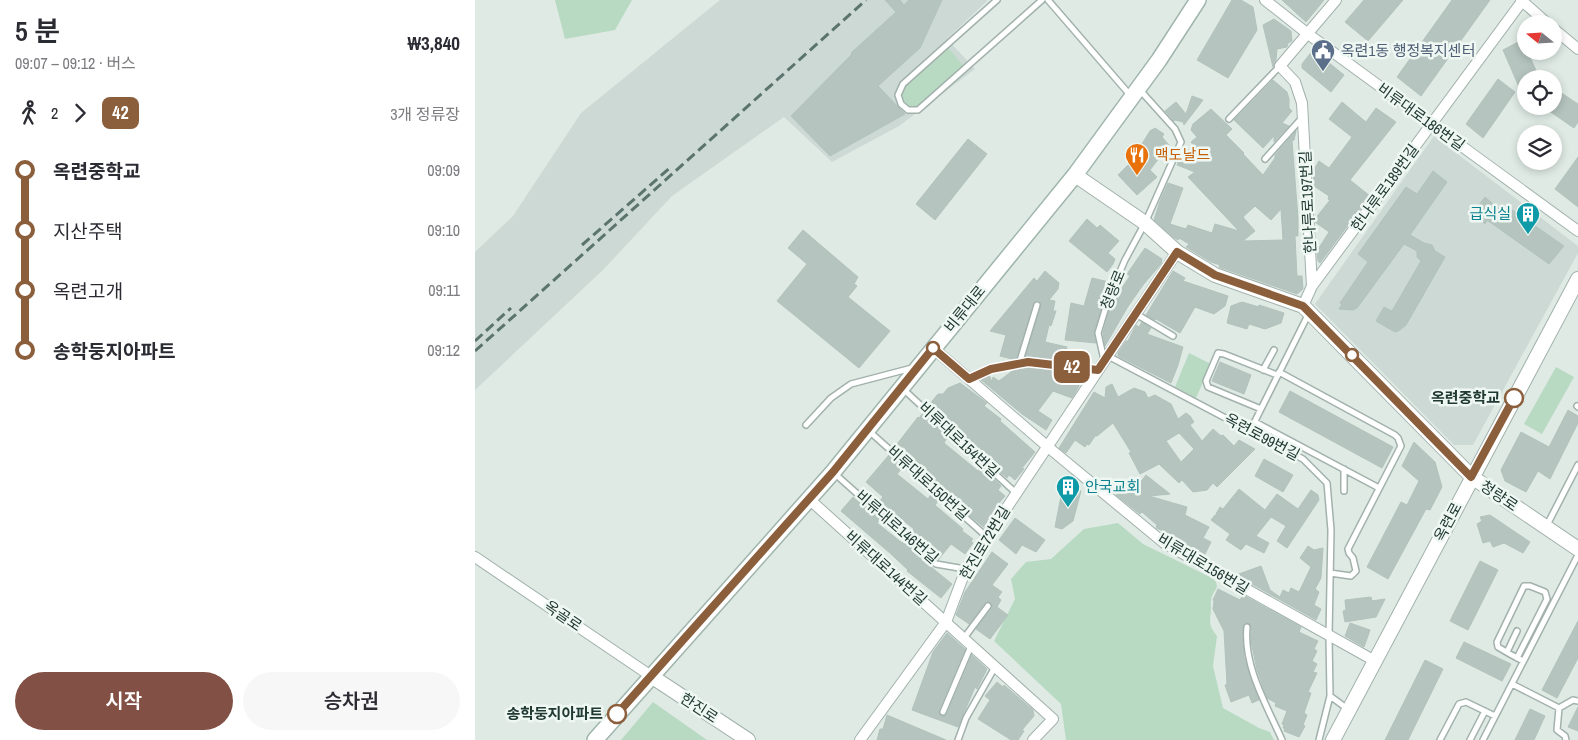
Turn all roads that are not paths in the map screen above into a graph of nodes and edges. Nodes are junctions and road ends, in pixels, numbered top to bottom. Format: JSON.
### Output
{"nodes":[{"id":1,"x":997,"y":0,"type":"edge"},
{"id":2,"x":1042,"y":0,"type":"edge"},
{"id":3,"x":1048,"y":0,"type":"edge"},
{"id":4,"x":1198,"y":0,"type":"edge"},
{"id":5,"x":1265,"y":0,"type":"edge"},
{"id":6,"x":1336,"y":0,"type":"edge"},
{"id":7,"x":1522,"y":1,"type":"edge"},
{"id":8,"x":1538,"y":15,"type":"edge"},
{"id":9,"x":1308,"y":34,"type":"junction"},
{"id":10,"x":1563,"y":36,"type":"edge"},
{"id":11,"x":1578,"y":49,"type":"edge"},
{"id":12,"x":1280,"y":66,"type":"junction"},
{"id":13,"x":1135,"y":93,"type":"junction"},
{"id":14,"x":1303,"y":117,"type":"junction"},
{"id":15,"x":1229,"y":119,"type":"dead end"},
{"id":16,"x":1431,"y":124,"type":"junction"},
{"id":17,"x":1265,"y":158,"type":"dead end"},
{"id":18,"x":1075,"y":174,"type":"junction"},
{"id":19,"x":1145,"y":223,"type":"junction"},
{"id":20,"x":1578,"y":231,"type":"edge"},
{"id":21,"x":1177,"y":252,"type":"junction"},
{"id":22,"x":1578,"y":278,"type":"edge"},
{"id":23,"x":1312,"y":286,"type":"junction"},
{"id":24,"x":1037,"y":305,"type":"dead end"},
{"id":25,"x":1306,"y":309,"type":"junction"},
{"id":26,"x":1136,"y":314,"type":"junction"},
{"id":27,"x":1173,"y":336,"type":"dead end"},
{"id":28,"x":933,"y":348,"type":"junction"},
{"id":29,"x":1274,"y":350,"type":"dead end"},
{"id":30,"x":1106,"y":358,"type":"junction"},
{"id":31,"x":1019,"y":364,"type":"junction"},
{"id":32,"x":917,"y":367,"type":"junction"},
{"id":33,"x":1097,"y":370,"type":"junction"},
{"id":34,"x":1263,"y":370,"type":"junction"},
{"id":35,"x":1278,"y":374,"type":"junction"},
{"id":36,"x":969,"y":379,"type":"junction"},
{"id":37,"x":901,"y":387,"type":"junction"},
{"id":38,"x":1261,"y":409,"type":"junction"},
{"id":39,"x":1255,"y":422,"type":"junction"},
{"id":40,"x":807,"y":425,"type":"dead end"},
{"id":41,"x":868,"y":430,"type":"junction"},
{"id":42,"x":1250,"y":431,"type":"junction"},
{"id":43,"x":1048,"y":447,"type":"junction"},
{"id":44,"x":1577,"y":468,"type":"edge"},
{"id":45,"x":1344,"y":469,"type":"junction"},
{"id":46,"x":833,"y":472,"type":"junction"},
{"id":47,"x":1471,"y":477,"type":"junction"},
{"id":48,"x":1379,"y":488,"type":"junction"},
{"id":49,"x":1344,"y":491,"type":"dead end"},
{"id":50,"x":1016,"y":493,"type":"junction"},
{"id":51,"x":809,"y":498,"type":"junction"},
{"id":52,"x":1546,"y":527,"type":"junction"},
{"id":53,"x":987,"y":537,"type":"junction"},
{"id":54,"x":1578,"y":549,"type":"edge"},
{"id":55,"x":1578,"y":555,"type":"edge"},
{"id":56,"x":475,"y":557,"type":"edge"},
{"id":57,"x":966,"y":569,"type":"junction"},
{"id":58,"x":1330,"y":573,"type":"junction"},
{"id":59,"x":989,"y":606,"type":"dead end"},
{"id":60,"x":946,"y":622,"type":"junction"},
{"id":61,"x":1247,"y":627,"type":"dead end"},
{"id":62,"x":1517,"y":631,"type":"dead end"},
{"id":63,"x":1329,"y":636,"type":"junction"},
{"id":64,"x":967,"y":642,"type":"junction"},
{"id":65,"x":1507,"y":652,"type":"junction"},
{"id":66,"x":1517,"y":658,"type":"junction"},
{"id":67,"x":1375,"y":661,"type":"junction"},
{"id":68,"x":1523,"y":662,"type":"junction"},
{"id":69,"x":996,"y":667,"type":"junction"},
{"id":70,"x":651,"y":676,"type":"junction"},
{"id":71,"x":1512,"y":684,"type":"junction"},
{"id":72,"x":1330,"y":696,"type":"junction"},
{"id":73,"x":1578,"y":701,"type":"edge"},
{"id":74,"x":1559,"y":708,"type":"junction"},
{"id":75,"x":1349,"y":710,"type":"junction"},
{"id":76,"x":1485,"y":711,"type":"junction"},
{"id":77,"x":943,"y":712,"type":"dead end"},
{"id":78,"x":1495,"y":716,"type":"junction"},
{"id":79,"x":595,"y":740,"type":"edge"},
{"id":80,"x":748,"y":740,"type":"edge"},
{"id":81,"x":859,"y":740,"type":"edge"},
{"id":82,"x":958,"y":740,"type":"edge"},
{"id":83,"x":1033,"y":740,"type":"edge"},
{"id":84,"x":1282,"y":740,"type":"edge"},
{"id":85,"x":1319,"y":740,"type":"edge"},
{"id":86,"x":1333,"y":740,"type":"edge"},
{"id":87,"x":1440,"y":740,"type":"edge"},
{"id":88,"x":1470,"y":740,"type":"edge"},
{"id":89,"x":1483,"y":740,"type":"edge"},
{"id":90,"x":1566,"y":740,"type":"edge"}],
"edges":[{"from":1,"to":2,"type":"lane"},
{"from":3,"to":13,"type":"lane"},
{"from":4,"to":13,"type":"main road","name":"비류대로"},
{"from":5,"to":9,"type":"street","name":"비류대로186번길"},
{"from":6,"to":9,"type":"street"},
{"from":7,"to":8,"type":"street"},
{"from":7,"to":16,"type":"street","name":"한나루로189번길"},
{"from":9,"to":12,"type":"street"},
{"from":9,"to":16,"type":"street","name":"비류대로186번길"},
{"from":10,"to":11,"type":"street"},
{"from":12,"to":14,"type":"street","name":"한나루로197번길"},
{"from":12,"to":15,"type":"lane"},
{"from":13,"to":18,"type":"main road","name":"비류대로"},
{"from":13,"to":19,"type":"lane"},
{"from":14,"to":17,"type":"lane","name":"한나루로197번길"},
{"from":14,"to":23,"type":"street","name":"한나루로197번길"},
{"from":16,"to":20,"type":"street","name":"비류대로186번길"},
{"from":16,"to":23,"type":"street","name":"한나루로189번길"},
{"from":18,"to":19,"type":"street","name":"청량로"},
{"from":18,"to":28,"type":"main road","name":"비류대로"},
{"from":19,"to":21,"type":"street","name":"청량로"},
{"from":19,"to":30,"type":"lane","name":"청량로"},
{"from":21,"to":25,"type":"street","name":"청량로"},
{"from":21,"to":26,"type":"street","name":"한진로72번길"},
{"from":22,"to":47,"type":"street","name":"옥련로"},
{"from":23,"to":25,"type":"street","name":"한나루로189번길"},
{"from":24,"to":31,"type":"lane"},
{"from":25,"to":35,"type":"lane"},
{"from":25,"to":47,"type":"street","name":"청량로"},
{"from":26,"to":27,"type":"lane"},
{"from":26,"to":30,"type":"street","name":"한진로72번길"},
{"from":28,"to":32,"type":"main road","name":"비류대로"},
{"from":28,"to":36,"type":"street","name":"비류대로156번길"},
{"from":29,"to":34,"type":"lane"},
{"from":30,"to":33,"type":"street","name":"한진로72번길"},
{"from":30,"to":42,"type":"lane","name":"옥련로99번길"},
{"from":31,"to":33,"type":"lane"},
{"from":31,"to":36,"type":"lane"},
{"from":32,"to":37,"type":"main road","name":"비류대로"},
{"from":32,"to":40,"type":"lane"},
{"from":33,"to":43,"type":"street","name":"한진로72번길"},
{"from":34,"to":35,"type":"lane"},
{"from":34,"to":38,"type":"lane"},
{"from":35,"to":38,"type":"lane"},
{"from":35,"to":48,"type":"lane"},
{"from":36,"to":43,"type":"street","name":"비류대로156번길"},
{"from":37,"to":41,"type":"main road","name":"비류대로"},
{"from":37,"to":50,"type":"lane","name":"비류대로154번길"},
{"from":38,"to":39,"type":"lane"},
{"from":39,"to":42,"type":"lane"},
{"from":39,"to":45,"type":"lane"},
{"from":41,"to":46,"type":"main road","name":"비류대로"},
{"from":41,"to":53,"type":"lane","name":"비류대로150번길"},
{"from":42,"to":58,"type":"lane","name":"옥련로99번길"},
{"from":43,"to":50,"type":"street","name":"한진로72번길"},
{"from":43,"to":63,"type":"street","name":"비류대로156번길"},
{"from":44,"to":52,"type":"lane"},
{"from":45,"to":48,"type":"lane"},
{"from":45,"to":49,"type":"lane"},
{"from":46,"to":51,"type":"main road","name":"비류대로"},
{"from":46,"to":57,"type":"lane","name":"비류대로146번길"},
{"from":47,"to":52,"type":"street","name":"청량로"},
{"from":47,"to":67,"type":"street","name":"옥련로"},
{"from":48,"to":58,"type":"lane"},
{"from":50,"to":53,"type":"street","name":"한진로72번길"},
{"from":51,"to":60,"type":"street","name":"비류대로144번길"},
{"from":51,"to":70,"type":"main road","name":"비류대로"},
{"from":52,"to":54,"type":"street","name":"청량로"},
{"from":53,"to":57,"type":"street","name":"한진로72번길"},
{"from":55,"to":68,"type":"lane"},
{"from":56,"to":70,"type":"street","name":"옥골로"},
{"from":57,"to":60,"type":"street","name":"한진로72번길"},
{"from":58,"to":63,"type":"lane","name":"옥련로99번길"},
{"from":59,"to":64,"type":"lane"},
{"from":60,"to":64,"type":"street","name":"비류대로144번길"},
{"from":60,"to":81,"type":"street","name":"한진로72번길"},
{"from":61,"to":84,"type":"lane"},
{"from":62,"to":65,"type":"lane"},
{"from":63,"to":67,"type":"street","name":"비류대로156번길"},
{"from":63,"to":72,"type":"lane","name":"옥련로99번길"},
{"from":64,"to":69,"type":"street","name":"비류대로144번길"},
{"from":64,"to":77,"type":"lane"},
{"from":65,"to":66,"type":"lane"},
{"from":65,"to":66,"type":"lane"},
{"from":66,"to":68,"type":"lane"},
{"from":67,"to":75,"type":"street","name":"옥련로"},
{"from":68,"to":71,"type":"lane"},
{"from":69,"to":82,"type":"lane"},
{"from":69,"to":83,"type":"street","name":"비류대로144번길"},
{"from":70,"to":79,"type":"main road","name":"비류대로"},
{"from":70,"to":80,"type":"street","name":"한진로"},
{"from":71,"to":74,"type":"lane"},
{"from":71,"to":78,"type":"lane"},
{"from":72,"to":75,"type":"lane"},
{"from":72,"to":85,"type":"lane","name":"옥련로99번길"},
{"from":73,"to":74,"type":"lane"},
{"from":74,"to":90,"type":"lane"},
{"from":75,"to":86,"type":"street","name":"옥련로"},
{"from":76,"to":78,"type":"lane"},
{"from":76,"to":87,"type":"lane"},
{"from":76,"to":88,"type":"lane"},
{"from":78,"to":89,"type":"lane"}]}
